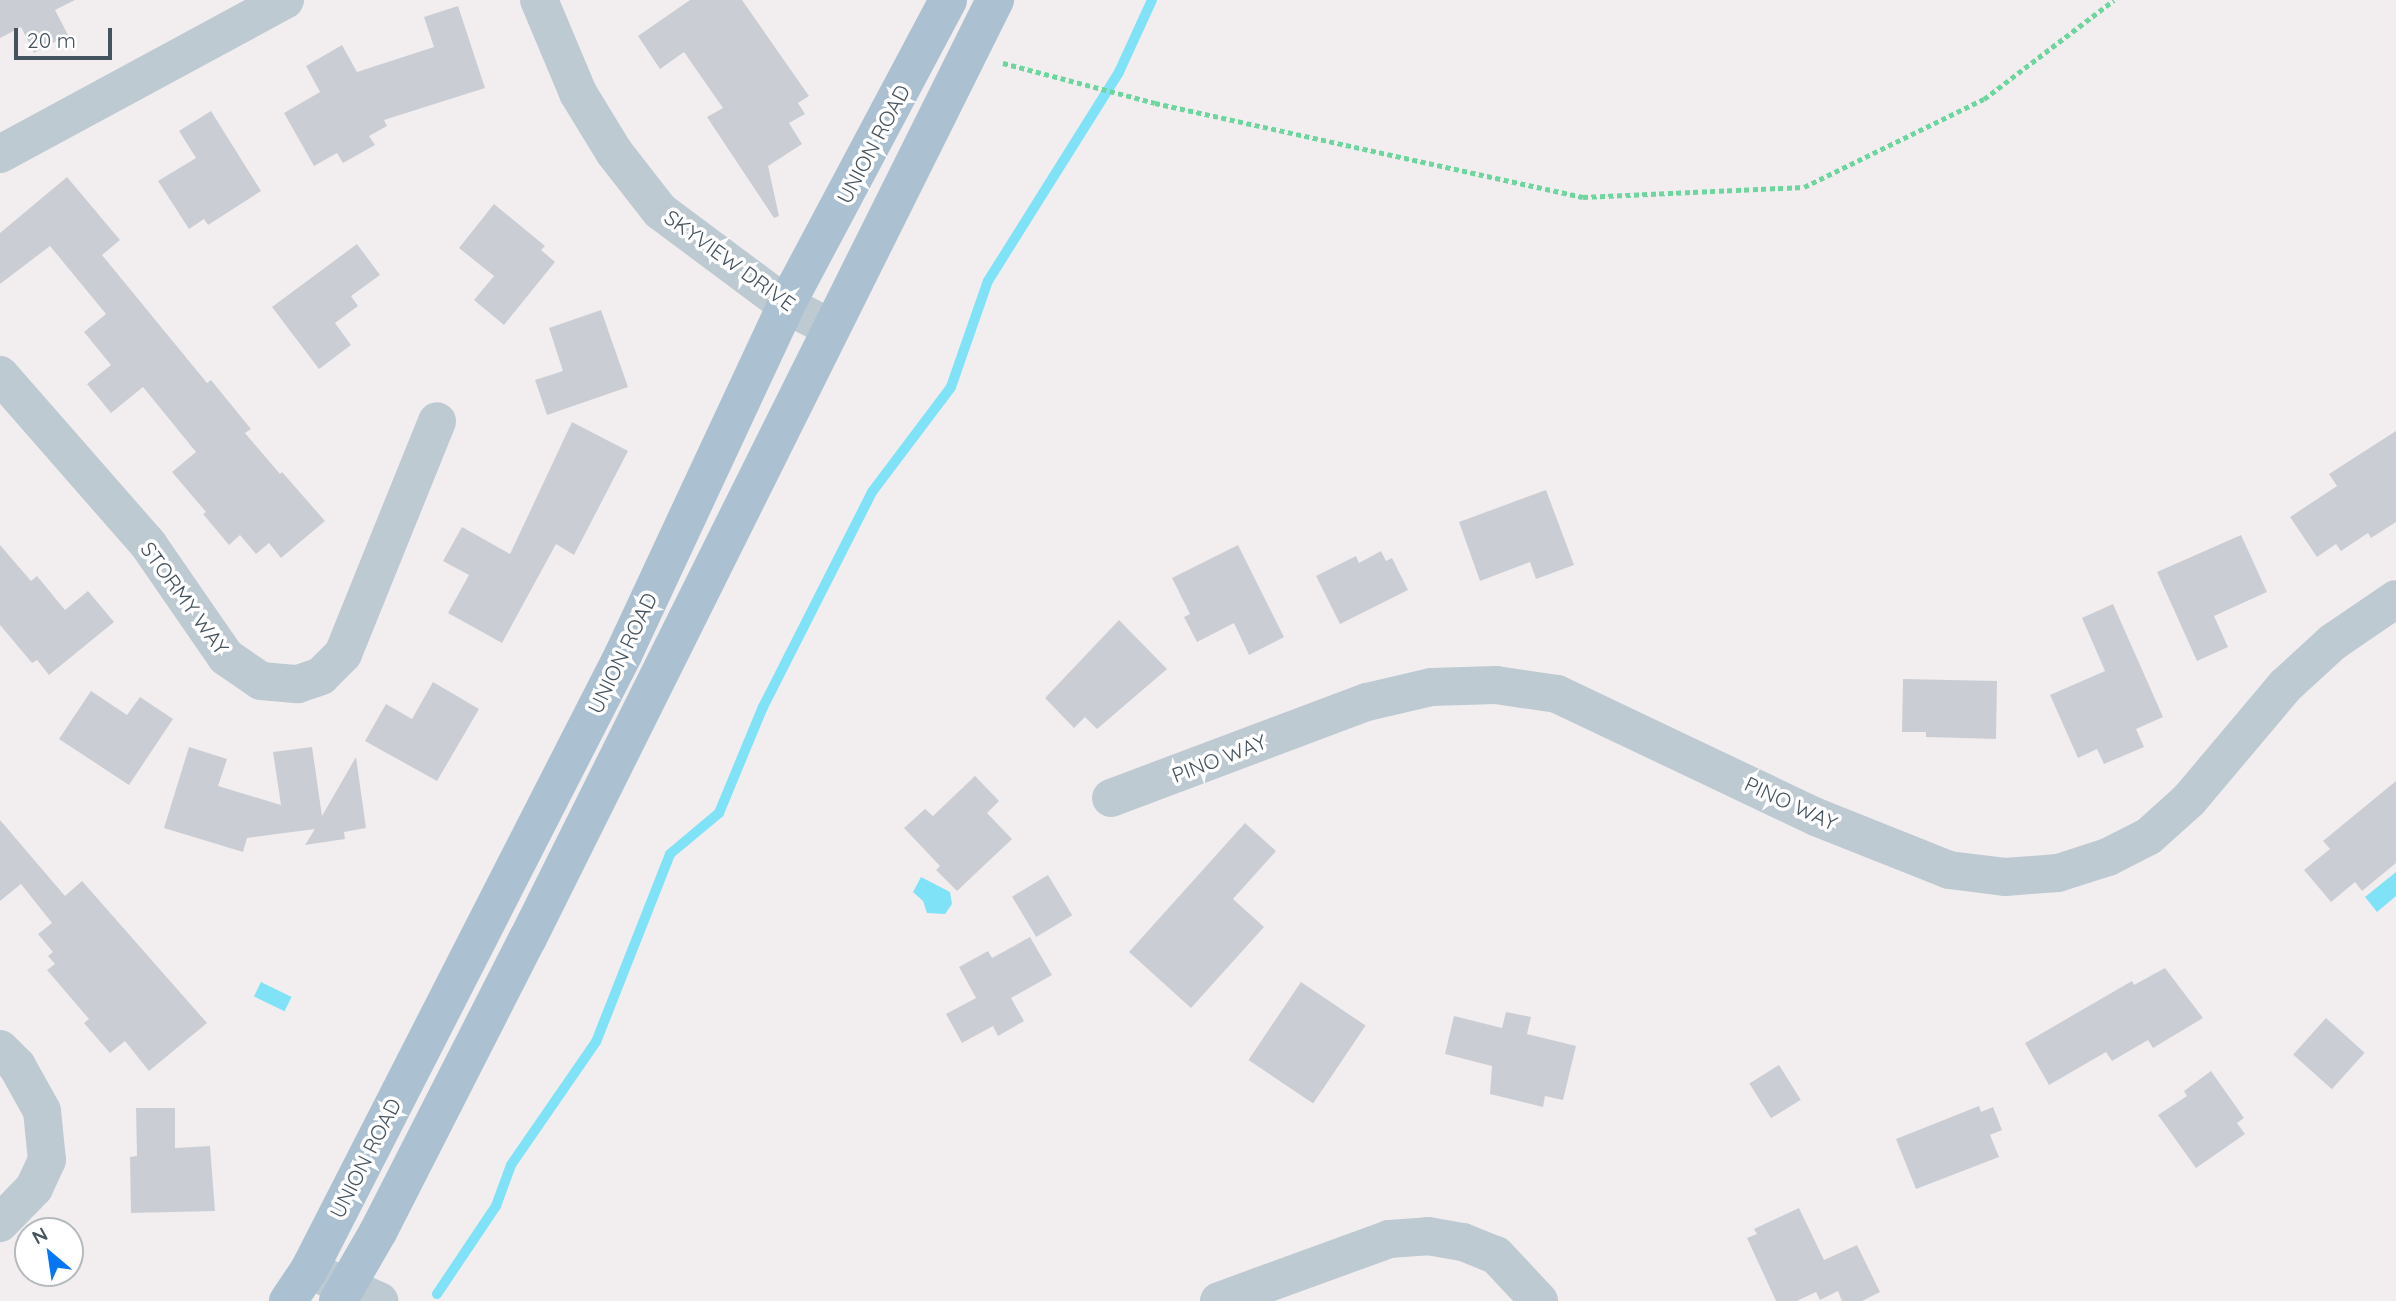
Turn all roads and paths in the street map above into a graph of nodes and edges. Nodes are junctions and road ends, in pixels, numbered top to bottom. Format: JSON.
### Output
{"nodes":[{"id":1,"x":285,"y":0,"type":"edge"},
{"id":2,"x":539,"y":0,"type":"edge"},
{"id":3,"x":948,"y":0,"type":"edge"},
{"id":4,"x":995,"y":0,"type":"edge"},
{"id":5,"x":2114,"y":0,"type":"edge"},
{"id":6,"x":968,"y":54,"type":"junction"},
{"id":7,"x":0,"y":154,"type":"edge"},
{"id":8,"x":786,"y":305,"type":"junction"},
{"id":9,"x":829,"y":327,"type":"junction"},
{"id":10,"x":0,"y":375,"type":"edge"},
{"id":11,"x":437,"y":421,"type":"dead end"},
{"id":12,"x":2396,"y":599,"type":"edge"},
{"id":13,"x":1111,"y":798,"type":"dead end"},
{"id":14,"x":0,"y":1049,"type":"edge"},
{"id":15,"x":0,"y":1223,"type":"edge"},
{"id":16,"x":298,"y":1286,"type":"edge"},
{"id":17,"x":355,"y":1296,"type":"edge"},
{"id":18,"x":1219,"y":1301,"type":"edge"},
{"id":19,"x":1539,"y":1301,"type":"edge"}],
"edges":[{"from":1,"to":7,"type":"street"},
{"from":2,"to":8,"type":"street","name":"SKYVIEW DRIVE"},
{"from":3,"to":8,"type":"main road","name":"UNION ROAD"},
{"from":4,"to":6,"type":"main road","name":"UNION ROAD"},
{"from":5,"to":6,"type":"path"},
{"from":6,"to":9,"type":"main road","name":"UNION ROAD"},
{"from":8,"to":9,"type":"street","name":"SKYVIEW DRIVE"},
{"from":8,"to":16,"type":"main road","name":"UNION ROAD"},
{"from":9,"to":17,"type":"main road","name":"UNION ROAD"},
{"from":10,"to":11,"type":"street","name":"STORMY WAY"},
{"from":12,"to":13,"type":"street","name":"PINO WAY"},
{"from":14,"to":15,"type":"street"},
{"from":16,"to":17,"type":"street"},
{"from":18,"to":19,"type":"street"}]}
